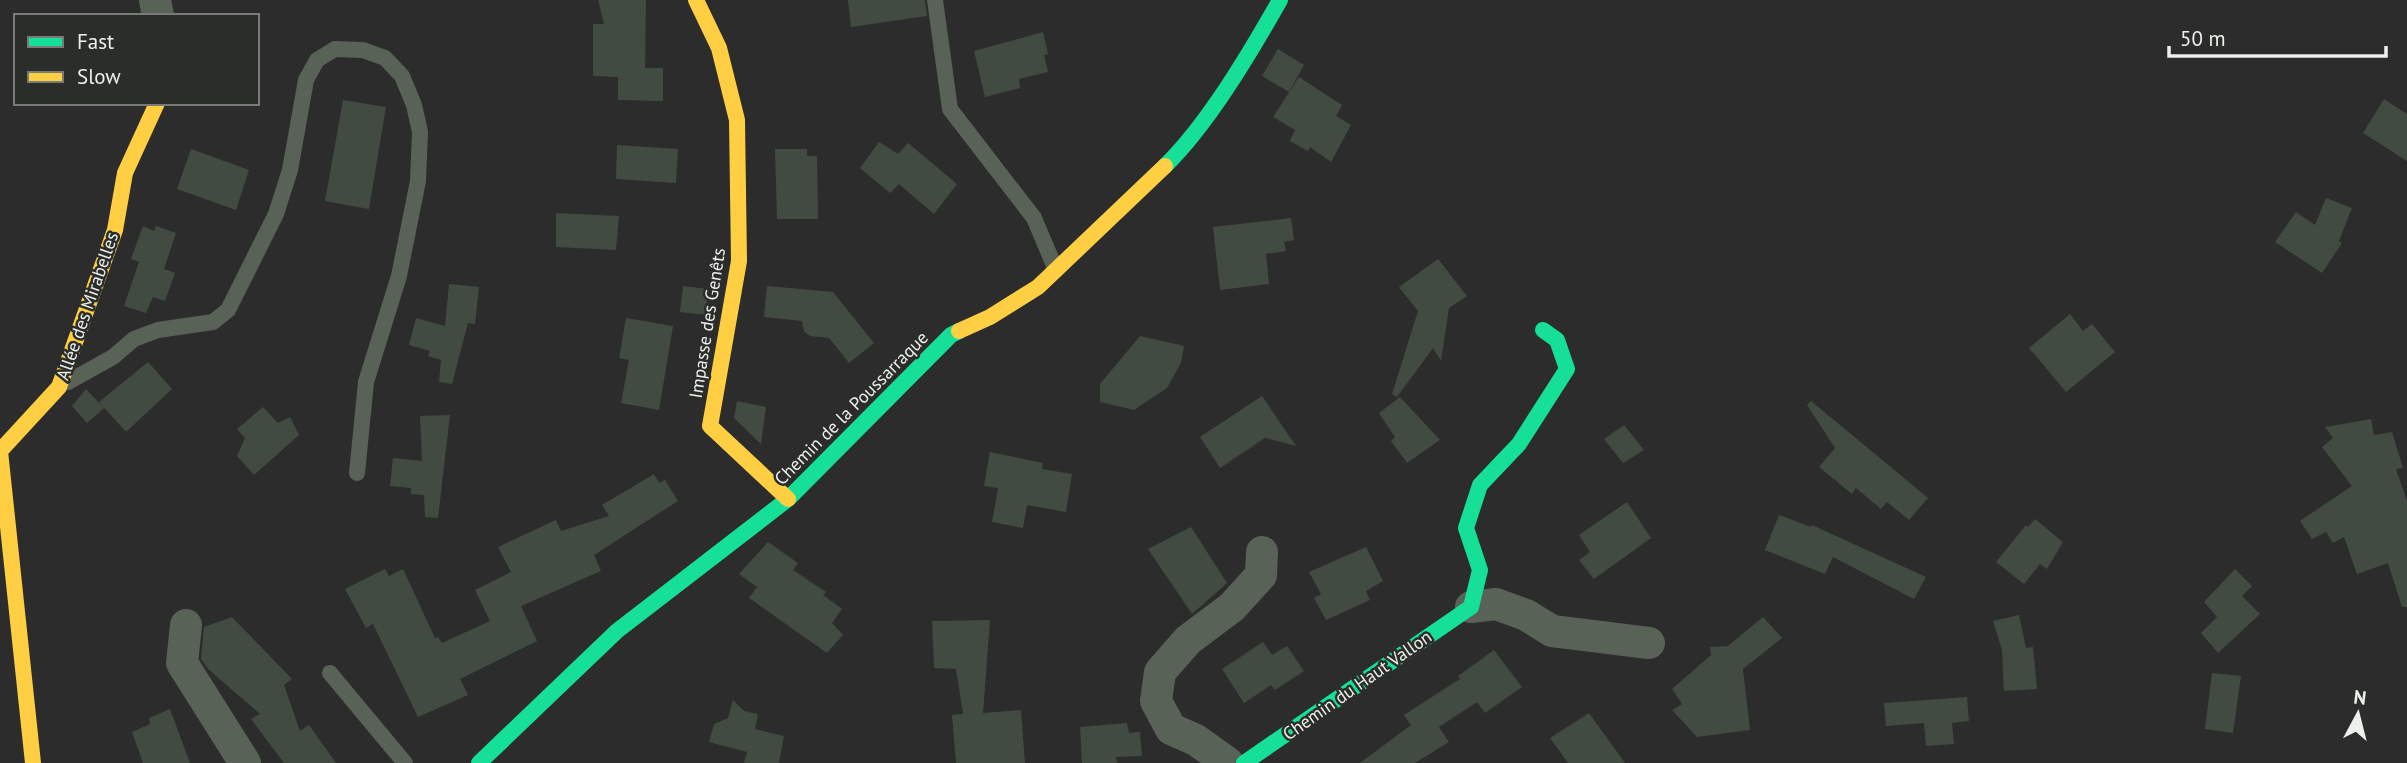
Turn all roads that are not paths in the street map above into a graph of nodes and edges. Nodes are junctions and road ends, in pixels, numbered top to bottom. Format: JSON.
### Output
{"nodes":[{"id":1,"x":696,"y":0,"type":"edge"},
{"id":2,"x":935,"y":0,"type":"edge"},
{"id":3,"x":1280,"y":0,"type":"edge"},
{"id":4,"x":156,"y":105,"type":"edge"},
{"id":5,"x":1056,"y":270,"type":"junction"},
{"id":6,"x":1543,"y":330,"type":"dead end"},
{"id":7,"x":60,"y":387,"type":"junction"},
{"id":8,"x":0,"y":451,"type":"edge"},
{"id":9,"x":357,"y":473,"type":"dead end"},
{"id":10,"x":788,"y":499,"type":"junction"},
{"id":11,"x":1262,"y":552,"type":"dead end"},
{"id":12,"x":1471,"y":607,"type":"junction"},
{"id":13,"x":186,"y":625,"type":"dead end"},
{"id":14,"x":1649,"y":643,"type":"dead end"},
{"id":15,"x":330,"y":673,"type":"dead end"},
{"id":16,"x":33,"y":763,"type":"edge"},
{"id":17,"x":245,"y":763,"type":"edge"},
{"id":18,"x":405,"y":763,"type":"edge"},
{"id":19,"x":479,"y":763,"type":"edge"},
{"id":20,"x":1228,"y":763,"type":"edge"},
{"id":21,"x":1244,"y":763,"type":"edge"}],
"edges":[{"from":1,"to":10,"type":"street","name":"Impasse des Genêts"},
{"from":2,"to":5,"type":"lane"},
{"from":3,"to":5,"type":"street","name":"Chemin de la Poussarraque"},
{"from":4,"to":7,"type":"street","name":"Allée des Mirabelles"},
{"from":5,"to":10,"type":"street","name":"Chemin de la Poussarraque"},
{"from":6,"to":12,"type":"street"},
{"from":7,"to":8,"type":"street","name":"Allée des Mirabelles"},
{"from":7,"to":9,"type":"lane"},
{"from":8,"to":16,"type":"street"},
{"from":10,"to":19,"type":"street","name":"Chemin de la Poussarraque"},
{"from":11,"to":20,"type":"street"},
{"from":12,"to":14,"type":"street"},
{"from":12,"to":21,"type":"street","name":"Chemin du Haut Vallon"},
{"from":13,"to":17,"type":"street"},
{"from":15,"to":18,"type":"lane"}]}
